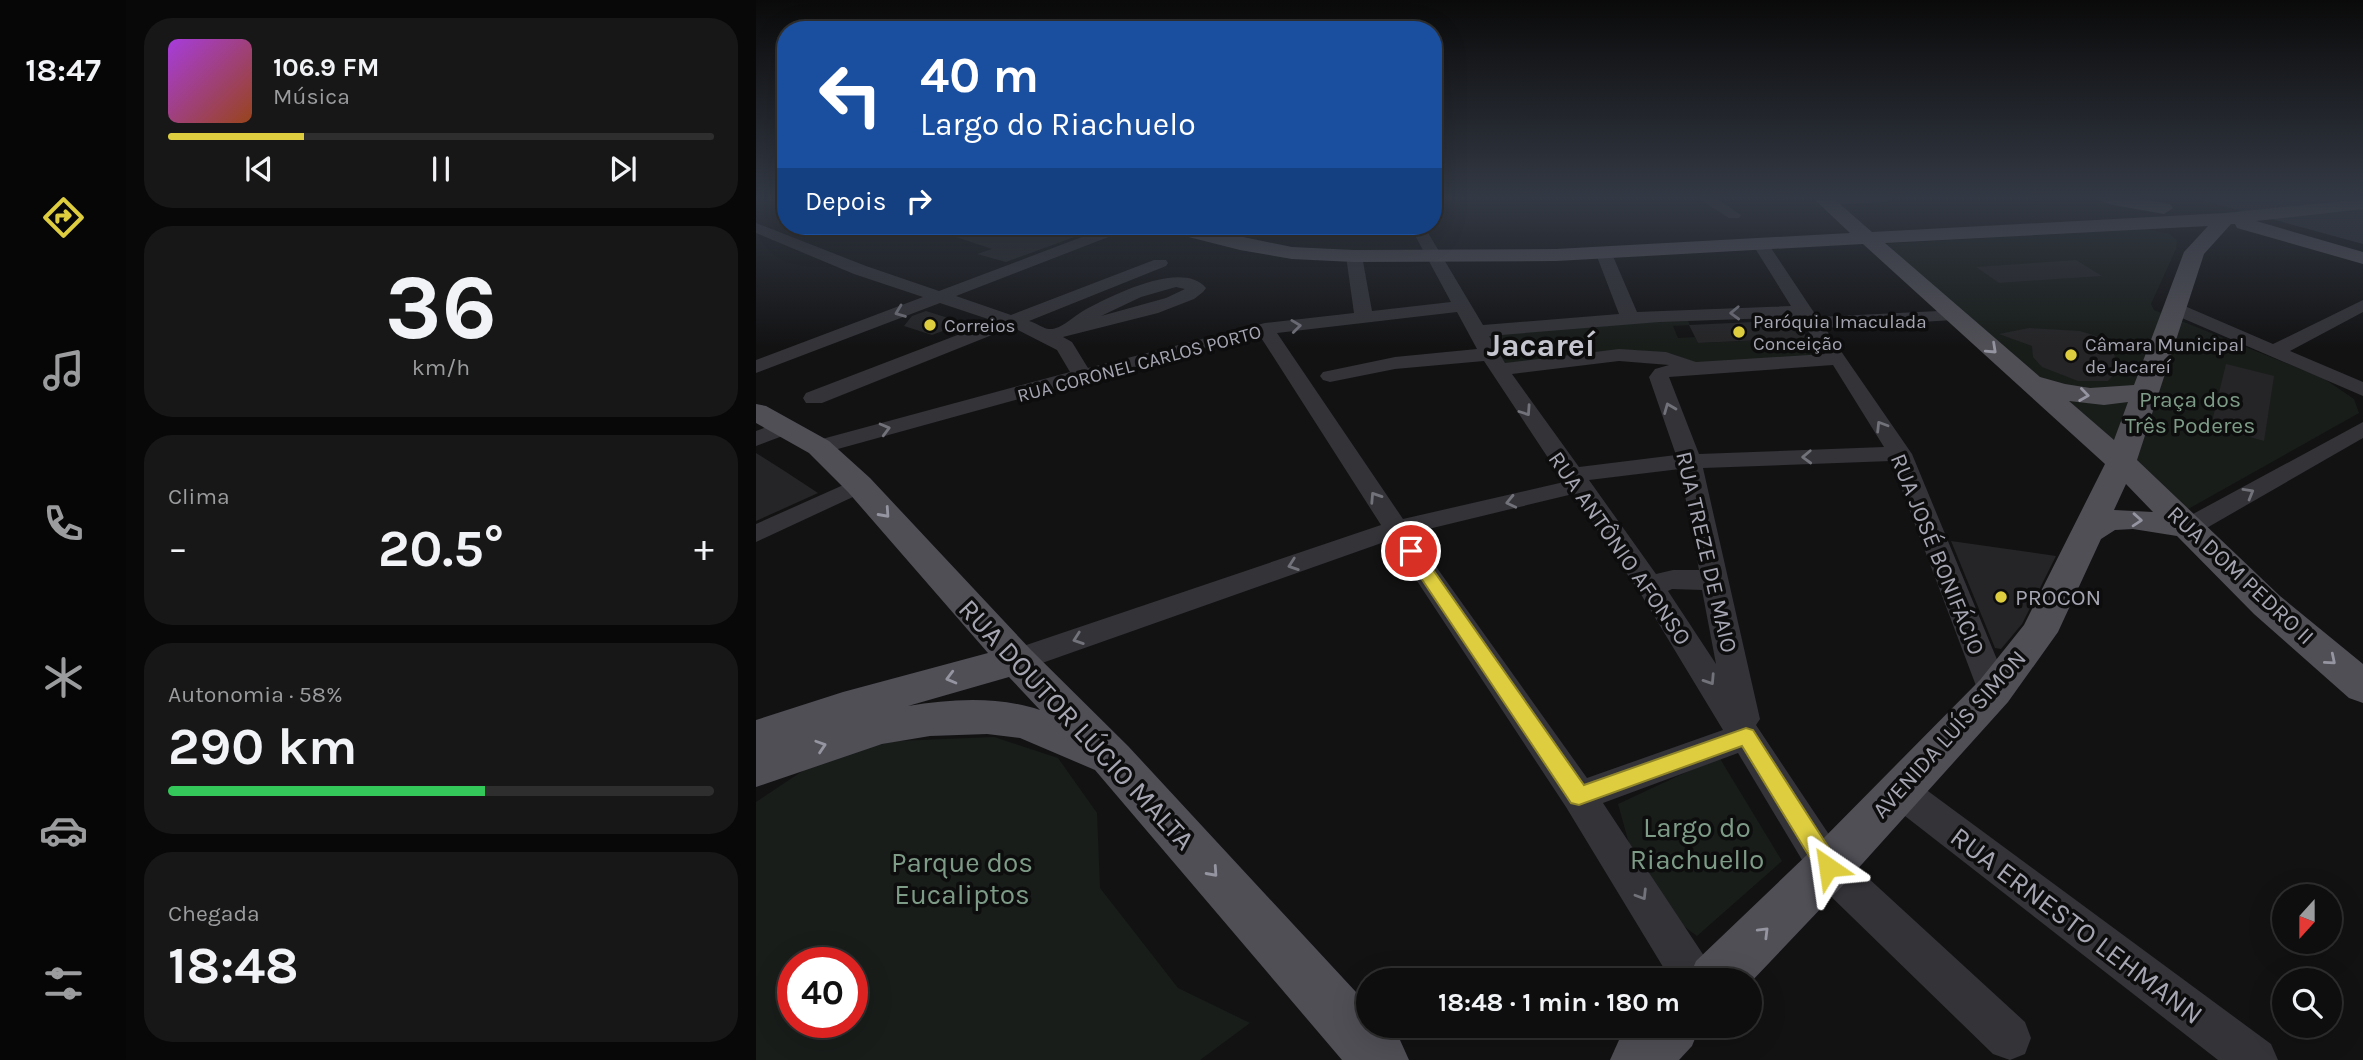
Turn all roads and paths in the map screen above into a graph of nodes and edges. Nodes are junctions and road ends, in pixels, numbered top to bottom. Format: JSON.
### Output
{"nodes":[{"id":1,"x":804,"y":247,"type":"edge"},
{"id":2,"x":1068,"y":247,"type":"edge"},
{"id":3,"x":1272,"y":247,"type":"edge"},
{"id":4,"x":1430,"y":247,"type":"edge"},
{"id":5,"x":1717,"y":247,"type":"edge"},
{"id":6,"x":1762,"y":247,"type":"edge"},
{"id":7,"x":1876,"y":247,"type":"edge"},
{"id":8,"x":2193,"y":247,"type":"edge"},
{"id":9,"x":2199,"y":247,"type":"edge"},
{"id":10,"x":2330,"y":247,"type":"edge"},
{"id":11,"x":2194,"y":252,"type":"junction"},
{"id":12,"x":1604,"y":254,"type":"junction"},
{"id":13,"x":1435,"y":255,"type":"junction"},
{"id":14,"x":1354,"y":256,"type":"junction"},
{"id":15,"x":2363,"y":258,"type":"edge"},
{"id":16,"x":1160,"y":264,"type":"dead end"},
{"id":17,"x":943,"y":296,"type":"junction"},
{"id":18,"x":2363,"y":304,"type":"edge"},
{"id":19,"x":1464,"y":306,"type":"junction"},
{"id":20,"x":2174,"y":308,"type":"junction"},
{"id":21,"x":1953,"y":314,"type":"junction"},
{"id":22,"x":1364,"y":317,"type":"junction"},
{"id":23,"x":1808,"y":317,"type":"junction"},
{"id":24,"x":1630,"y":318,"type":"junction"},
{"id":25,"x":1012,"y":320,"type":"junction"},
{"id":26,"x":1265,"y":329,"type":"junction"},
{"id":27,"x":1477,"y":331,"type":"junction"},
{"id":28,"x":1058,"y":332,"type":"junction"},
{"id":29,"x":2273,"y":352,"type":"junction"},
{"id":30,"x":1839,"y":359,"type":"junction"},
{"id":31,"x":1494,"y":362,"type":"junction"},
{"id":32,"x":756,"y":367,"type":"edge"},
{"id":33,"x":1698,"y":367,"type":"junction"},
{"id":34,"x":1330,"y":376,"type":"dead end"},
{"id":35,"x":1083,"y":377,"type":"junction"},
{"id":36,"x":2022,"y":378,"type":"junction"},
{"id":37,"x":2147,"y":390,"type":"junction"},
{"id":38,"x":2359,"y":390,"type":"edge"},
{"id":39,"x":814,"y":398,"type":"dead end"},
{"id":40,"x":756,"y":412,"type":"edge"},
{"id":41,"x":2363,"y":429,"type":"edge"},
{"id":42,"x":771,"y":433,"type":"edge"},
{"id":43,"x":820,"y":447,"type":"junction"},
{"id":44,"x":1899,"y":454,"type":"junction"},
{"id":45,"x":1690,"y":461,"type":"junction"},
{"id":46,"x":2121,"y":462,"type":"junction"},
{"id":47,"x":1574,"y":481,"type":"junction"},
{"id":48,"x":859,"y":485,"type":"junction"},
{"id":49,"x":2189,"y":527,"type":"junction"},
{"id":50,"x":1396,"y":529,"type":"junction"},
{"id":51,"x":2088,"y":532,"type":"junction"},
{"id":52,"x":756,"y":534,"type":"edge"},
{"id":53,"x":1714,"y":580,"type":"junction"},
{"id":54,"x":1652,"y":589,"type":"junction"},
{"id":55,"x":1017,"y":660,"type":"junction"},
{"id":56,"x":2363,"y":687,"type":"edge"},
{"id":57,"x":1994,"y":691,"type":"junction"},
{"id":58,"x":1746,"y":736,"type":"junction"},
{"id":59,"x":756,"y":737,"type":"edge"},
{"id":60,"x":1112,"y":759,"type":"junction"},
{"id":61,"x":756,"y":768,"type":"edge"},
{"id":62,"x":1900,"y":791,"type":"junction"},
{"id":63,"x":1579,"y":796,"type":"junction"},
{"id":64,"x":1828,"y":867,"type":"junction"},
{"id":65,"x":1687,"y":968,"type":"edge"},
{"id":66,"x":1727,"y":968,"type":"edge"},
{"id":67,"x":1660,"y":1038,"type":"edge"},
{"id":68,"x":2009,"y":1038,"type":"dead end"},
{"id":69,"x":1380,"y":1060,"type":"edge"},
{"id":70,"x":1639,"y":1060,"type":"edge"},
{"id":71,"x":2255,"y":1060,"type":"edge"}],
"edges":[{"from":1,"to":17,"type":"street"},
{"from":2,"to":17,"type":"street"},
{"from":3,"to":14,"type":"main road"},
{"from":4,"to":13,"type":"street","name":"RUA ANTÔNIO AFONSO"},
{"from":5,"to":12,"type":"main road"},
{"from":6,"to":23,"type":"street","name":"RUA JOSÉ BONIFÁCIO"},
{"from":7,"to":21,"type":"main road","name":"RUA DOM PEDRO II"},
{"from":8,"to":11,"type":"main road"},
{"from":9,"to":11,"type":"main road","name":"AVENIDA LUÍS SIMON"},
{"from":10,"to":15,"type":"main road"},
{"from":11,"to":20,"type":"main road","name":"AVENIDA LUÍS SIMON"},
{"from":12,"to":13,"type":"main road"},
{"from":12,"to":24,"type":"street"},
{"from":13,"to":14,"type":"main road"},
{"from":13,"to":19,"type":"street","name":"RUA ANTÔNIO AFONSO"},
{"from":14,"to":22,"type":"street"},
{"from":16,"to":25,"type":"street"},
{"from":17,"to":25,"type":"street"},
{"from":17,"to":32,"type":"street","one_way":true},
{"from":18,"to":29,"type":"street"},
{"from":19,"to":22,"type":"street","name":"RUA CORONEL CARLOS PORTO"},
{"from":19,"to":27,"type":"street","name":"RUA ANTÔNIO AFONSO"},
{"from":20,"to":29,"type":"street"},
{"from":20,"to":37,"type":"main road","name":"AVENIDA LUÍS SIMON"},
{"from":21,"to":23,"type":"street"},
{"from":21,"to":36,"type":"main road","name":"RUA DOM PEDRO II","one_way":true},
{"from":26,"to":22,"type":"street","name":"RUA CORONEL CARLOS PORTO","one_way":true},
{"from":23,"to":24,"type":"street","one_way":true},
{"from":23,"to":30,"type":"street","name":"RUA JOSÉ BONIFÁCIO"},
{"from":24,"to":27,"type":"street"},
{"from":25,"to":28,"type":"street"},
{"from":25,"to":39,"type":"street"},
{"from":26,"to":35,"type":"street","name":"RUA CORONEL CARLOS PORTO"},
{"from":50,"to":26,"type":"street","one_way":true},
{"from":27,"to":31,"type":"street","name":"RUA ANTÔNIO AFONSO"},
{"from":28,"to":28,"type":"street"},
{"from":28,"to":35,"type":"street"},
{"from":29,"to":38,"type":"street"},
{"from":30,"to":33,"type":"street"},
{"from":44,"to":30,"type":"street","name":"RUA JOSÉ BONIFÁCIO","one_way":true},
{"from":31,"to":33,"type":"street"},
{"from":31,"to":34,"type":"street"},
{"from":31,"to":47,"type":"street","name":"RUA ANTÔNIO AFONSO","one_way":true},
{"from":45,"to":33,"type":"street","name":"RUA TREZE DE MAIO","one_way":true},
{"from":43,"to":35,"type":"street","name":"RUA CORONEL CARLOS PORTO","one_way":true},
{"from":36,"to":37,"type":"main road","one_way":true},
{"from":36,"to":46,"type":"main road","name":"RUA DOM PEDRO II"},
{"from":37,"to":46,"type":"main road","name":"AVENIDA LUÍS SIMON"},
{"from":40,"to":42,"type":"main road","name":"RUA DOUTOR LÚCIO MALTA"},
{"from":49,"to":41,"type":"street","one_way":true},
{"from":42,"to":43,"type":"main road","name":"RUA DOUTOR LÚCIO MALTA"},
{"from":43,"to":48,"type":"main road","name":"RUA DOUTOR LÚCIO MALTA"},
{"from":44,"to":45,"type":"street","one_way":true},
{"from":44,"to":57,"type":"street","name":"RUA JOSÉ BONIFÁCIO"},
{"from":45,"to":47,"type":"street"},
{"from":45,"to":53,"type":"street","name":"RUA TREZE DE MAIO"},
{"from":46,"to":49,"type":"main road","name":"RUA DOM PEDRO II"},
{"from":46,"to":51,"type":"main road","name":"AVENIDA LUÍS SIMON"},
{"from":47,"to":50,"type":"street","one_way":true},
{"from":47,"to":54,"type":"street","name":"RUA ANTÔNIO AFONSO"},
{"from":48,"to":52,"type":"street"},
{"from":48,"to":55,"type":"main road","name":"RUA DOUTOR LÚCIO MALTA","one_way":true},
{"from":51,"to":49,"type":"main road","one_way":true},
{"from":49,"to":56,"type":"main road","name":"RUA DOM PEDRO II","one_way":true},
{"from":50,"to":55,"type":"street","one_way":true},
{"from":50,"to":63,"type":"street"},
{"from":51,"to":57,"type":"main road","name":"AVENIDA LUÍS SIMON"},
{"from":53,"to":54,"type":"street"},
{"from":53,"to":58,"type":"street","name":"RUA TREZE DE MAIO"},
{"from":54,"to":58,"type":"street","name":"RUA ANTÔNIO AFONSO","one_way":true},
{"from":55,"to":59,"type":"main road","one_way":true},
{"from":55,"to":60,"type":"main road","name":"RUA DOUTOR LÚCIO MALTA"},
{"from":57,"to":62,"type":"main road","name":"AVENIDA LUÍS SIMON"},
{"from":58,"to":63,"type":"street"},
{"from":58,"to":64,"type":"street","name":"RUA ANTÔNIO AFONSO"},
{"from":61,"to":60,"type":"main road","one_way":true},
{"from":60,"to":69,"type":"main road","name":"RUA DOUTOR LÚCIO MALTA","one_way":true},
{"from":62,"to":64,"type":"main road","name":"AVENIDA LUÍS SIMON"},
{"from":62,"to":71,"type":"street","name":"RUA ERNESTO LEHMANN"},
{"from":63,"to":65,"type":"street","one_way":true},
{"from":66,"to":64,"type":"main road","name":"AVENIDA LUÍS SIMON","one_way":true},
{"from":64,"to":68,"type":"street","name":"RUA ANTÔNIO AFONSO"},
{"from":67,"to":70,"type":"main road"}]}
